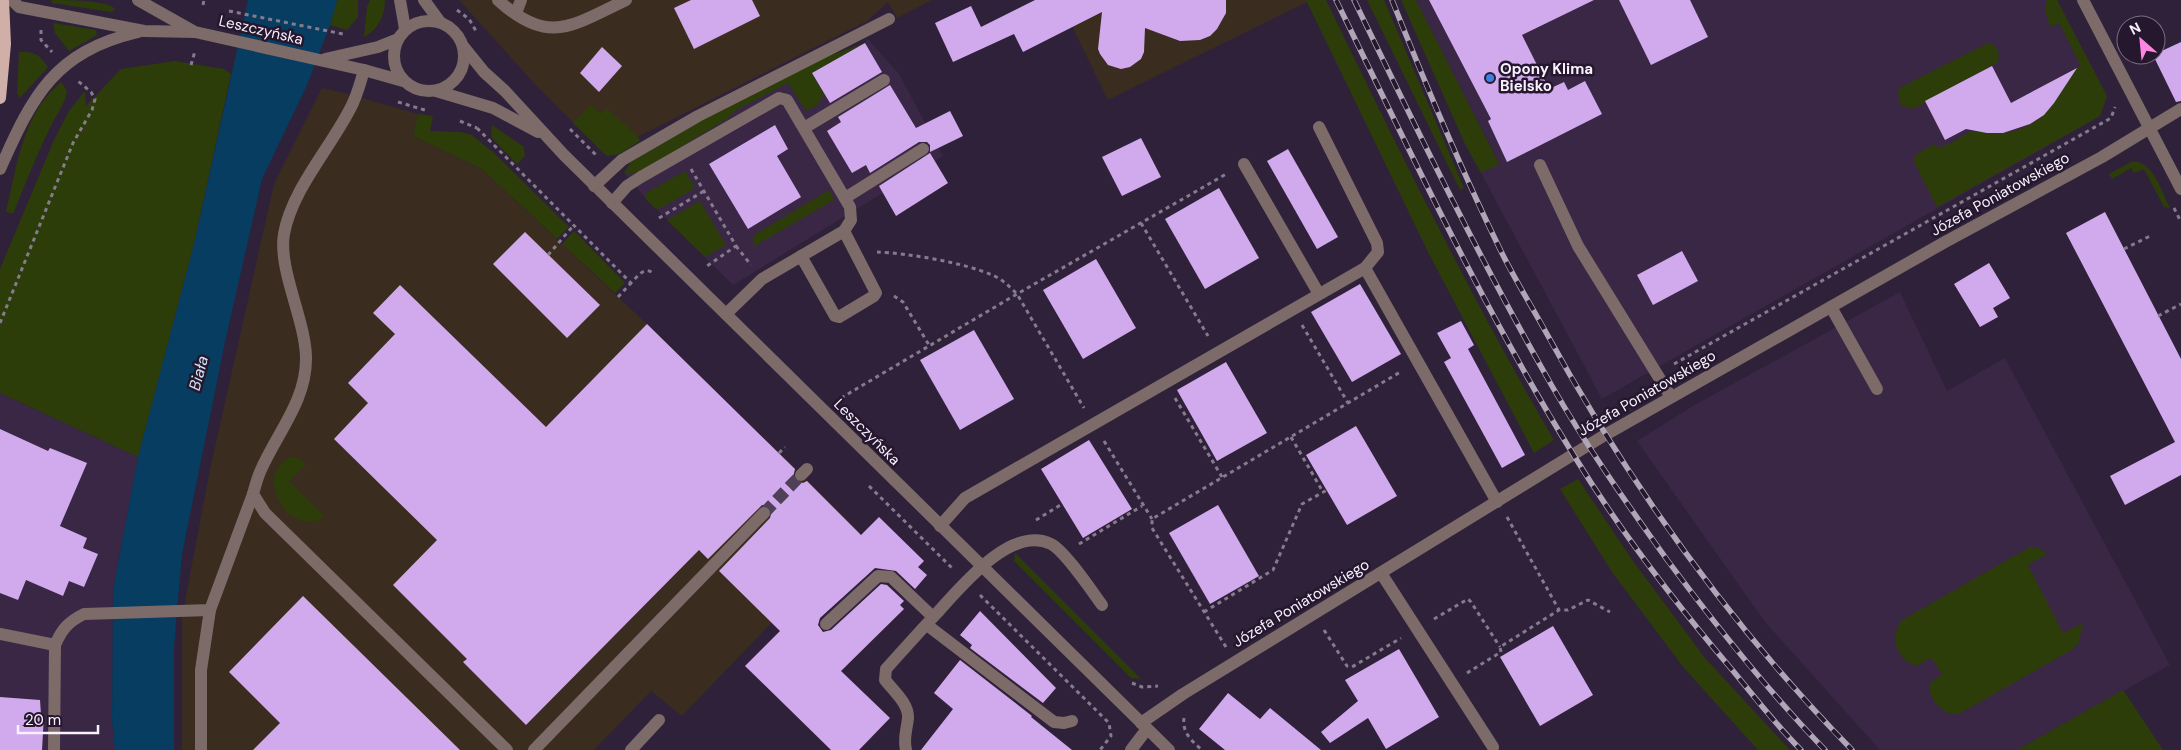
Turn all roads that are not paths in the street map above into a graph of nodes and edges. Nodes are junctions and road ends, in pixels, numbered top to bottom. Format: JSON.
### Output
{"nodes":[{"id":1,"x":3,"y":0,"type":"edge"},
{"id":2,"x":12,"y":0,"type":"edge"},
{"id":3,"x":138,"y":0,"type":"edge"},
{"id":4,"x":400,"y":0,"type":"edge"},
{"id":5,"x":424,"y":0,"type":"edge"},
{"id":6,"x":498,"y":0,"type":"edge"},
{"id":7,"x":520,"y":0,"type":"edge"},
{"id":8,"x":626,"y":0,"type":"edge"},
{"id":9,"x":2083,"y":0,"type":"edge"},
{"id":10,"x":516,"y":13,"type":"junction"},
{"id":11,"x":889,"y":19,"type":"dead end"},
{"id":12,"x":440,"y":22,"type":"junction"},
{"id":13,"x":144,"y":31,"type":"junction"},
{"id":14,"x":195,"y":32,"type":"junction"},
{"id":15,"x":401,"y":34,"type":"junction"},
{"id":16,"x":463,"y":46,"type":"junction"},
{"id":17,"x":320,"y":60,"type":"junction"},
{"id":18,"x":364,"y":70,"type":"junction"},
{"id":19,"x":884,"y":80,"type":"dead end"},
{"id":20,"x":403,"y":81,"type":"junction"},
{"id":21,"x":436,"y":91,"type":"junction"},
{"id":22,"x":0,"y":98,"type":"edge"},
{"id":23,"x":2181,"y":109,"type":"edge"},
{"id":24,"x":1320,"y":127,"type":"dead end"},
{"id":25,"x":2149,"y":127,"type":"junction"},
{"id":26,"x":804,"y":128,"type":"junction"},
{"id":27,"x":544,"y":136,"type":"junction"},
{"id":28,"x":923,"y":149,"type":"dead end"},
{"id":29,"x":1244,"y":164,"type":"road end"},
{"id":30,"x":1540,"y":166,"type":"dead end"},
{"id":31,"x":0,"y":169,"type":"edge"},
{"id":32,"x":594,"y":186,"type":"junction"},
{"id":33,"x":2181,"y":189,"type":"edge"},
{"id":34,"x":845,"y":198,"type":"junction"},
{"id":35,"x":612,"y":202,"type":"junction"},
{"id":36,"x":844,"y":231,"type":"junction"},
{"id":37,"x":801,"y":256,"type":"junction"},
{"id":38,"x":1365,"y":268,"type":"junction"},
{"id":39,"x":1319,"y":294,"type":"junction"},
{"id":40,"x":1831,"y":307,"type":"junction"},
{"id":41,"x":726,"y":314,"type":"junction"},
{"id":42,"x":1877,"y":389,"type":"dead end"},
{"id":43,"x":1670,"y":397,"type":"junction"},
{"id":44,"x":253,"y":494,"type":"junction"},
{"id":45,"x":1497,"y":502,"type":"junction"},
{"id":46,"x":764,"y":513,"type":"tunnel mouth"},
{"id":47,"x":940,"y":526,"type":"junction"},
{"id":48,"x":981,"y":567,"type":"junction"},
{"id":49,"x":1382,"y":573,"type":"junction"},
{"id":50,"x":1102,"y":605,"type":"dead end"},
{"id":51,"x":210,"y":610,"type":"junction"},
{"id":52,"x":930,"y":621,"type":"junction"},
{"id":53,"x":826,"y":624,"type":"dead end"},
{"id":54,"x":0,"y":634,"type":"edge"},
{"id":55,"x":55,"y":645,"type":"junction"},
{"id":56,"x":659,"y":720,"type":"dead end"},
{"id":57,"x":1072,"y":721,"type":"dead end"},
{"id":58,"x":1144,"y":726,"type":"junction"},
{"id":59,"x":1493,"y":746,"type":"dead end"},
{"id":60,"x":54,"y":750,"type":"edge"},
{"id":61,"x":201,"y":750,"type":"edge"},
{"id":62,"x":507,"y":750,"type":"edge"},
{"id":63,"x":534,"y":750,"type":"edge"},
{"id":64,"x":631,"y":750,"type":"edge"},
{"id":65,"x":906,"y":750,"type":"edge"},
{"id":66,"x":1131,"y":750,"type":"edge"},
{"id":67,"x":1169,"y":750,"type":"edge"}],
"edges":[{"from":1,"to":22,"type":"main road"},
{"from":2,"to":13,"type":"street","name":"Leszczyńska"},
{"from":3,"to":14,"type":"street","name":"Leszczyńska"},
{"from":4,"to":15,"type":"street"},
{"from":5,"to":12,"type":"street"},
{"from":6,"to":10,"type":"street"},
{"from":7,"to":10,"type":"street"},
{"from":8,"to":10,"type":"street"},
{"from":9,"to":25,"type":"street"},
{"from":11,"to":32,"type":"street"},
{"from":12,"to":15,"type":"street"},
{"from":12,"to":16,"type":"street"},
{"from":13,"to":14,"type":"street","name":"Leszczyńska"},
{"from":13,"to":31,"type":"street","name":"Leszczyńska"},
{"from":14,"to":17,"type":"street","name":"Leszczyńska"},
{"from":15,"to":17,"type":"street","name":"Leszczyńska"},
{"from":15,"to":20,"type":"street"},
{"from":16,"to":21,"type":"street"},
{"from":16,"to":27,"type":"street","name":"Leszczyńska"},
{"from":17,"to":18,"type":"street","name":"Leszczyńska"},
{"from":18,"to":20,"type":"street","name":"Leszczyńska"},
{"from":18,"to":44,"type":"street"},
{"from":19,"to":26,"type":"street"},
{"from":20,"to":21,"type":"street"},
{"from":21,"to":27,"type":"street","name":"Leszczyńska"},
{"from":23,"to":25,"type":"street","name":"Józefa Poniatowskiego"},
{"from":24,"to":38,"type":"street"},
{"from":25,"to":33,"type":"street"},
{"from":25,"to":40,"type":"street","name":"Józefa Poniatowskiego"},
{"from":26,"to":34,"type":"street"},
{"from":26,"to":35,"type":"street"},
{"from":27,"to":32,"type":"street","name":"Leszczyńska"},
{"from":28,"to":34,"type":"street"},
{"from":29,"to":39,"type":"street"},
{"from":30,"to":43,"type":"street"},
{"from":32,"to":35,"type":"street","name":"Leszczyńska"},
{"from":34,"to":36,"type":"street"},
{"from":35,"to":41,"type":"street","name":"Leszczyńska"},
{"from":36,"to":37,"type":"street"},
{"from":36,"to":37,"type":"street"},
{"from":37,"to":41,"type":"street"},
{"from":38,"to":39,"type":"street"},
{"from":38,"to":45,"type":"street"},
{"from":39,"to":47,"type":"street"},
{"from":40,"to":42,"type":"street"},
{"from":40,"to":43,"type":"street","name":"Józefa Poniatowskiego"},
{"from":41,"to":47,"type":"street","name":"Leszczyńska"},
{"from":43,"to":45,"type":"street","name":"Józefa Poniatowskiego"},
{"from":44,"to":51,"type":"street"},
{"from":44,"to":62,"type":"street"},
{"from":45,"to":49,"type":"street","name":"Józefa Poniatowskiego"},
{"from":46,"to":63,"type":"street"},
{"from":47,"to":48,"type":"street","name":"Leszczyńska"},
{"from":48,"to":50,"type":"street"},
{"from":48,"to":52,"type":"street"},
{"from":48,"to":58,"type":"street","name":"Leszczyńska"},
{"from":49,"to":58,"type":"street","name":"Józefa Poniatowskiego"},
{"from":49,"to":59,"type":"street"},
{"from":51,"to":55,"type":"street"},
{"from":51,"to":61,"type":"street"},
{"from":52,"to":53,"type":"street"},
{"from":52,"to":57,"type":"street"},
{"from":52,"to":65,"type":"street"},
{"from":54,"to":55,"type":"street"},
{"from":55,"to":60,"type":"street"},
{"from":56,"to":64,"type":"street"},
{"from":58,"to":66,"type":"street","name":"Józefa Poniatowskiego"},
{"from":58,"to":67,"type":"street","name":"Leszczyńska"}]}
